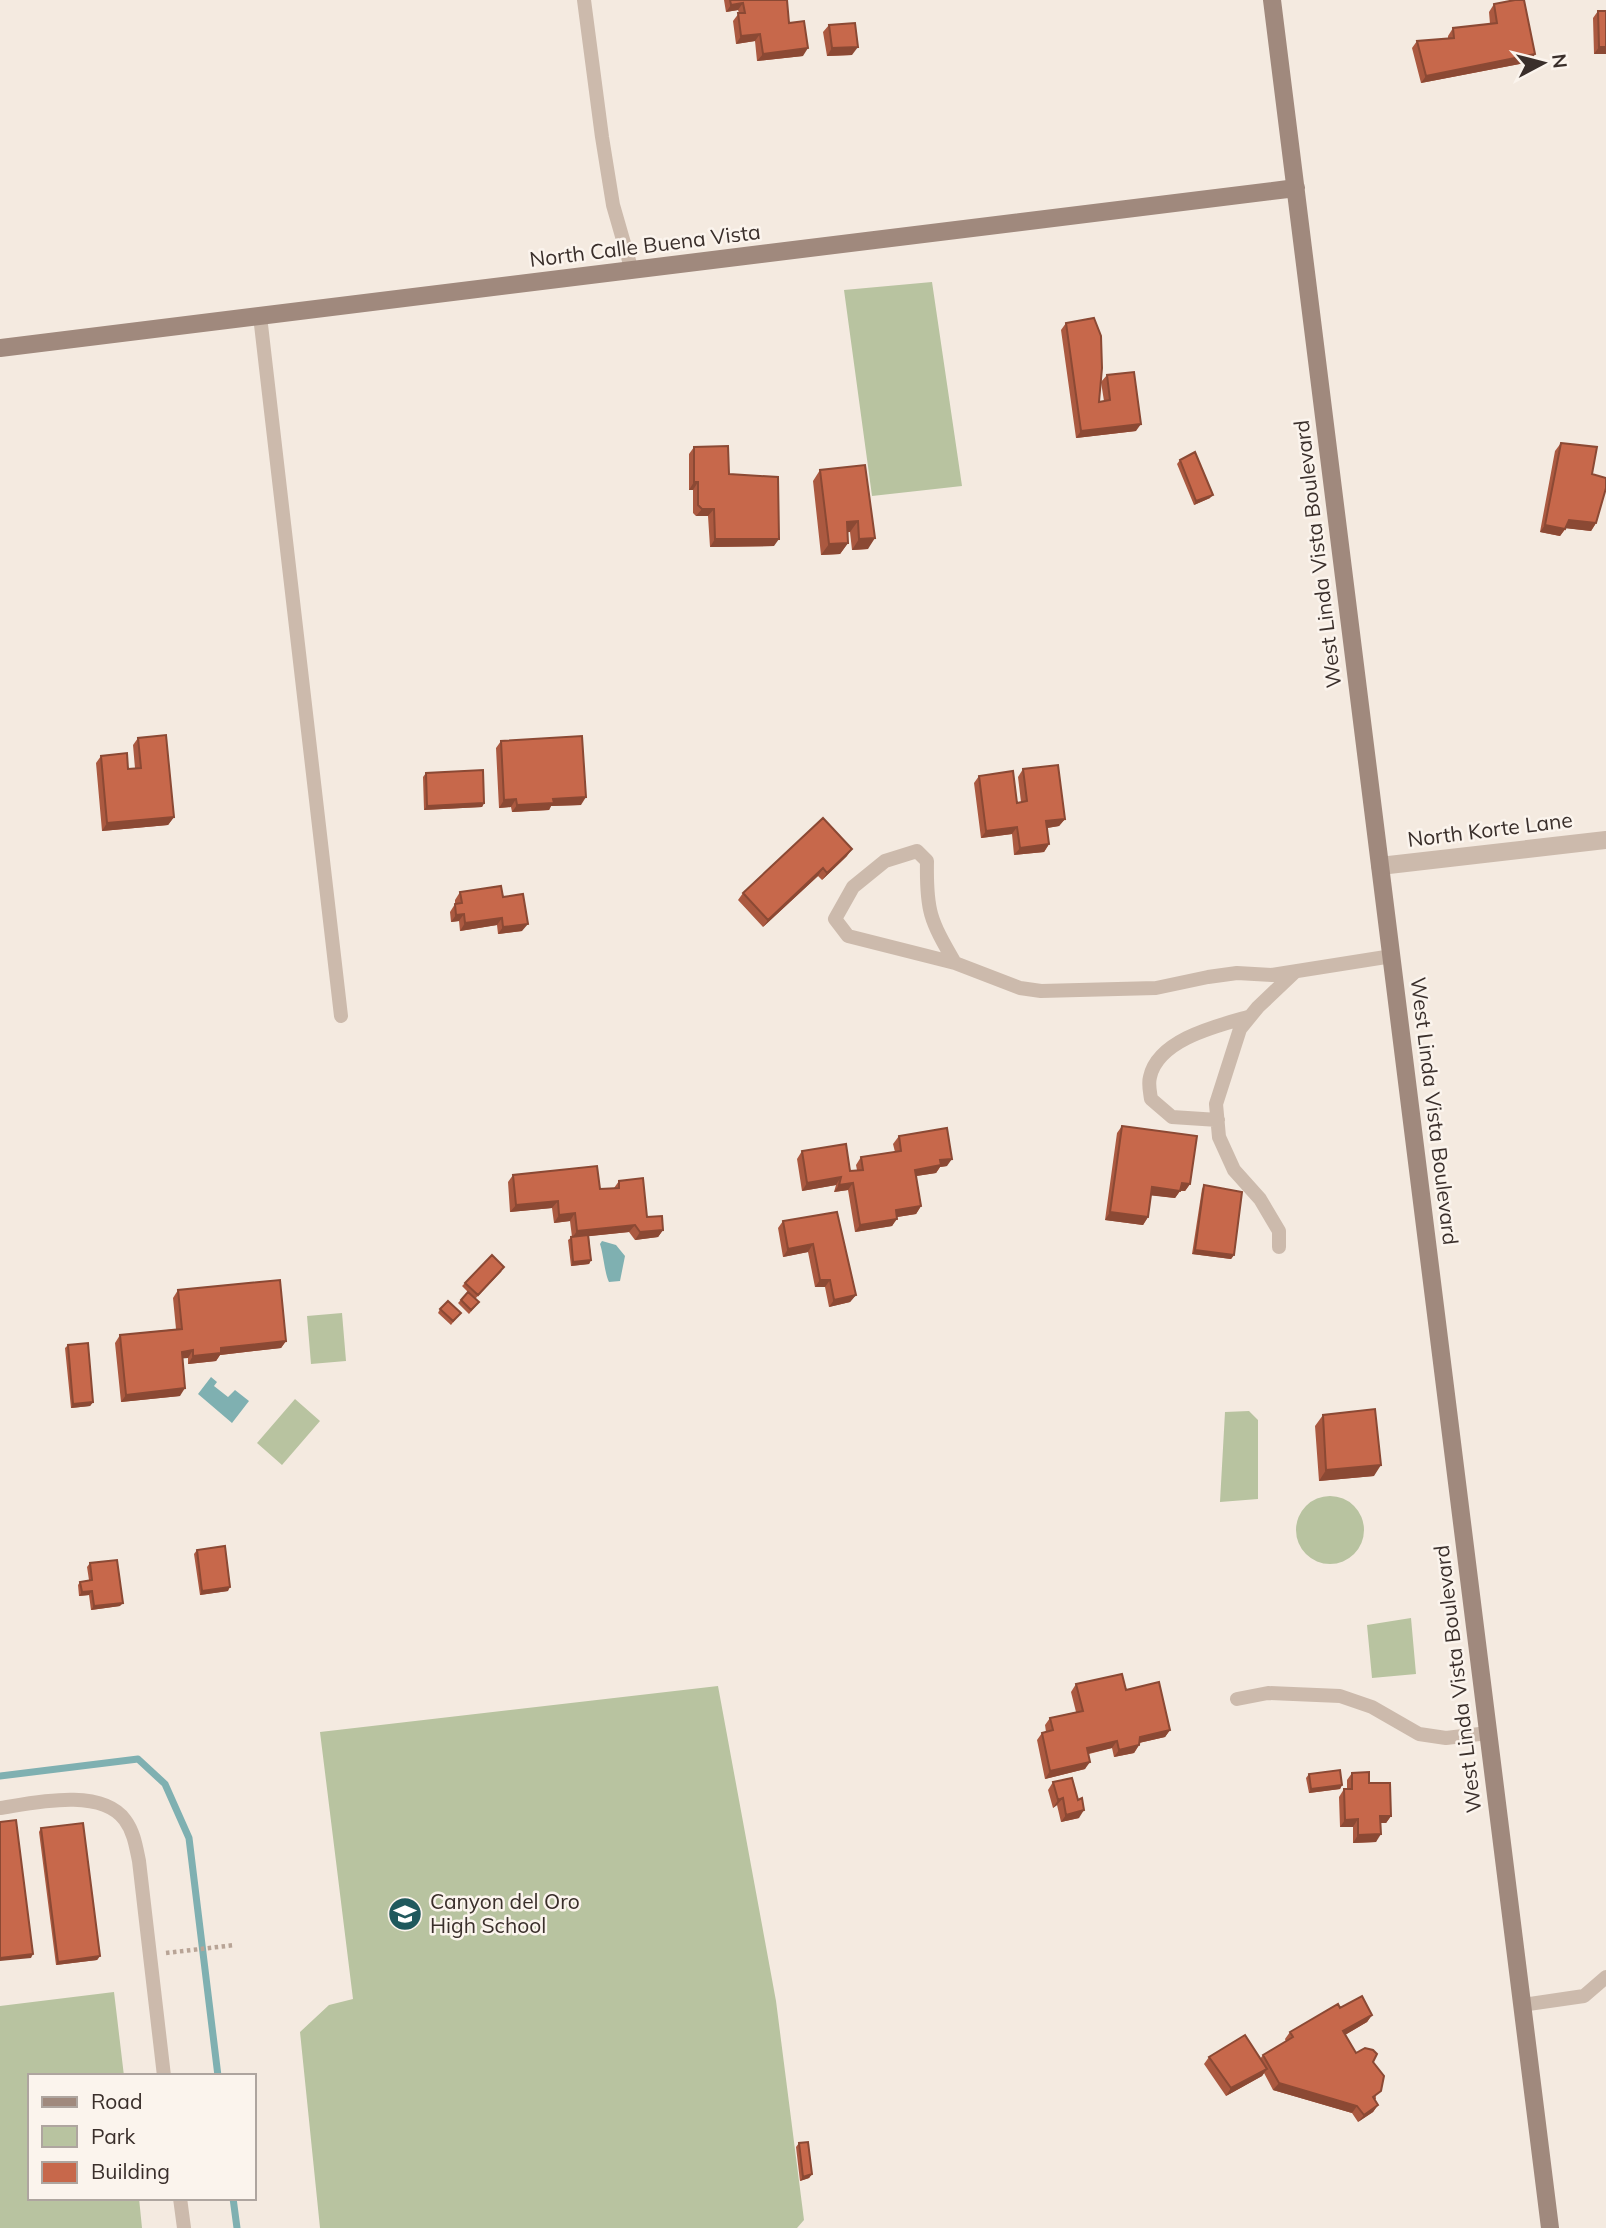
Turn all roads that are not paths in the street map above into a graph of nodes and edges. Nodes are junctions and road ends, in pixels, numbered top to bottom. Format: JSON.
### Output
{"nodes":[{"id":1,"x":584,"y":0,"type":"edge"},
{"id":2,"x":1272,"y":0,"type":"edge"},
{"id":3,"x":1296,"y":188,"type":"junction"},
{"id":4,"x":632,"y":271,"type":"junction"},
{"id":5,"x":260,"y":316,"type":"junction"},
{"id":6,"x":0,"y":348,"type":"edge"},
{"id":7,"x":1606,"y":839,"type":"edge"},
{"id":8,"x":1380,"y":866,"type":"junction"},
{"id":9,"x":1392,"y":956,"type":"junction"},
{"id":10,"x":956,"y":963,"type":"junction"},
{"id":11,"x":1296,"y":971,"type":"junction"},
{"id":12,"x":341,"y":1016,"type":"dead end"},
{"id":13,"x":1250,"y":1017,"type":"junction"},
{"id":14,"x":1217,"y":1120,"type":"junction"},
{"id":15,"x":1279,"y":1247,"type":"dead end"},
{"id":16,"x":1237,"y":1699,"type":"dead end"},
{"id":17,"x":1488,"y":1733,"type":"junction"},
{"id":18,"x":0,"y":1808,"type":"edge"},
{"id":19,"x":1606,"y":1977,"type":"edge"},
{"id":20,"x":1522,"y":2005,"type":"junction"},
{"id":21,"x":164,"y":2074,"type":"edge"},
{"id":22,"x":180,"y":2200,"type":"edge"},
{"id":23,"x":184,"y":2228,"type":"edge"},
{"id":24,"x":1550,"y":2228,"type":"edge"}],
"edges":[{"from":1,"to":4,"type":"lane"},
{"from":2,"to":3,"type":"street","name":"West Linda Vista Boulevard"},
{"from":3,"to":4,"type":"street","name":"North Calle Buena Vista"},
{"from":3,"to":8,"type":"street","name":"West Linda Vista Boulevard"},
{"from":4,"to":5,"type":"street","name":"North Calle Buena Vista"},
{"from":5,"to":6,"type":"street","name":"North Calle Buena Vista"},
{"from":5,"to":12,"type":"lane"},
{"from":7,"to":8,"type":"street","name":"North Korte Lane"},
{"from":8,"to":9,"type":"street","name":"West Linda Vista Boulevard"},
{"from":9,"to":11,"type":"lane"},
{"from":9,"to":17,"type":"street","name":"West Linda Vista Boulevard"},
{"from":10,"to":10,"type":"lane"},
{"from":10,"to":11,"type":"lane"},
{"from":11,"to":13,"type":"lane"},
{"from":13,"to":14,"type":"lane"},
{"from":13,"to":14,"type":"lane"},
{"from":14,"to":15,"type":"lane"},
{"from":16,"to":17,"type":"lane"},
{"from":17,"to":20,"type":"street","name":"West Linda Vista Boulevard"},
{"from":18,"to":21,"type":"lane"},
{"from":19,"to":20,"type":"lane"},
{"from":20,"to":24,"type":"street","name":"West Linda Vista Boulevard"},
{"from":22,"to":23,"type":"lane"}]}
